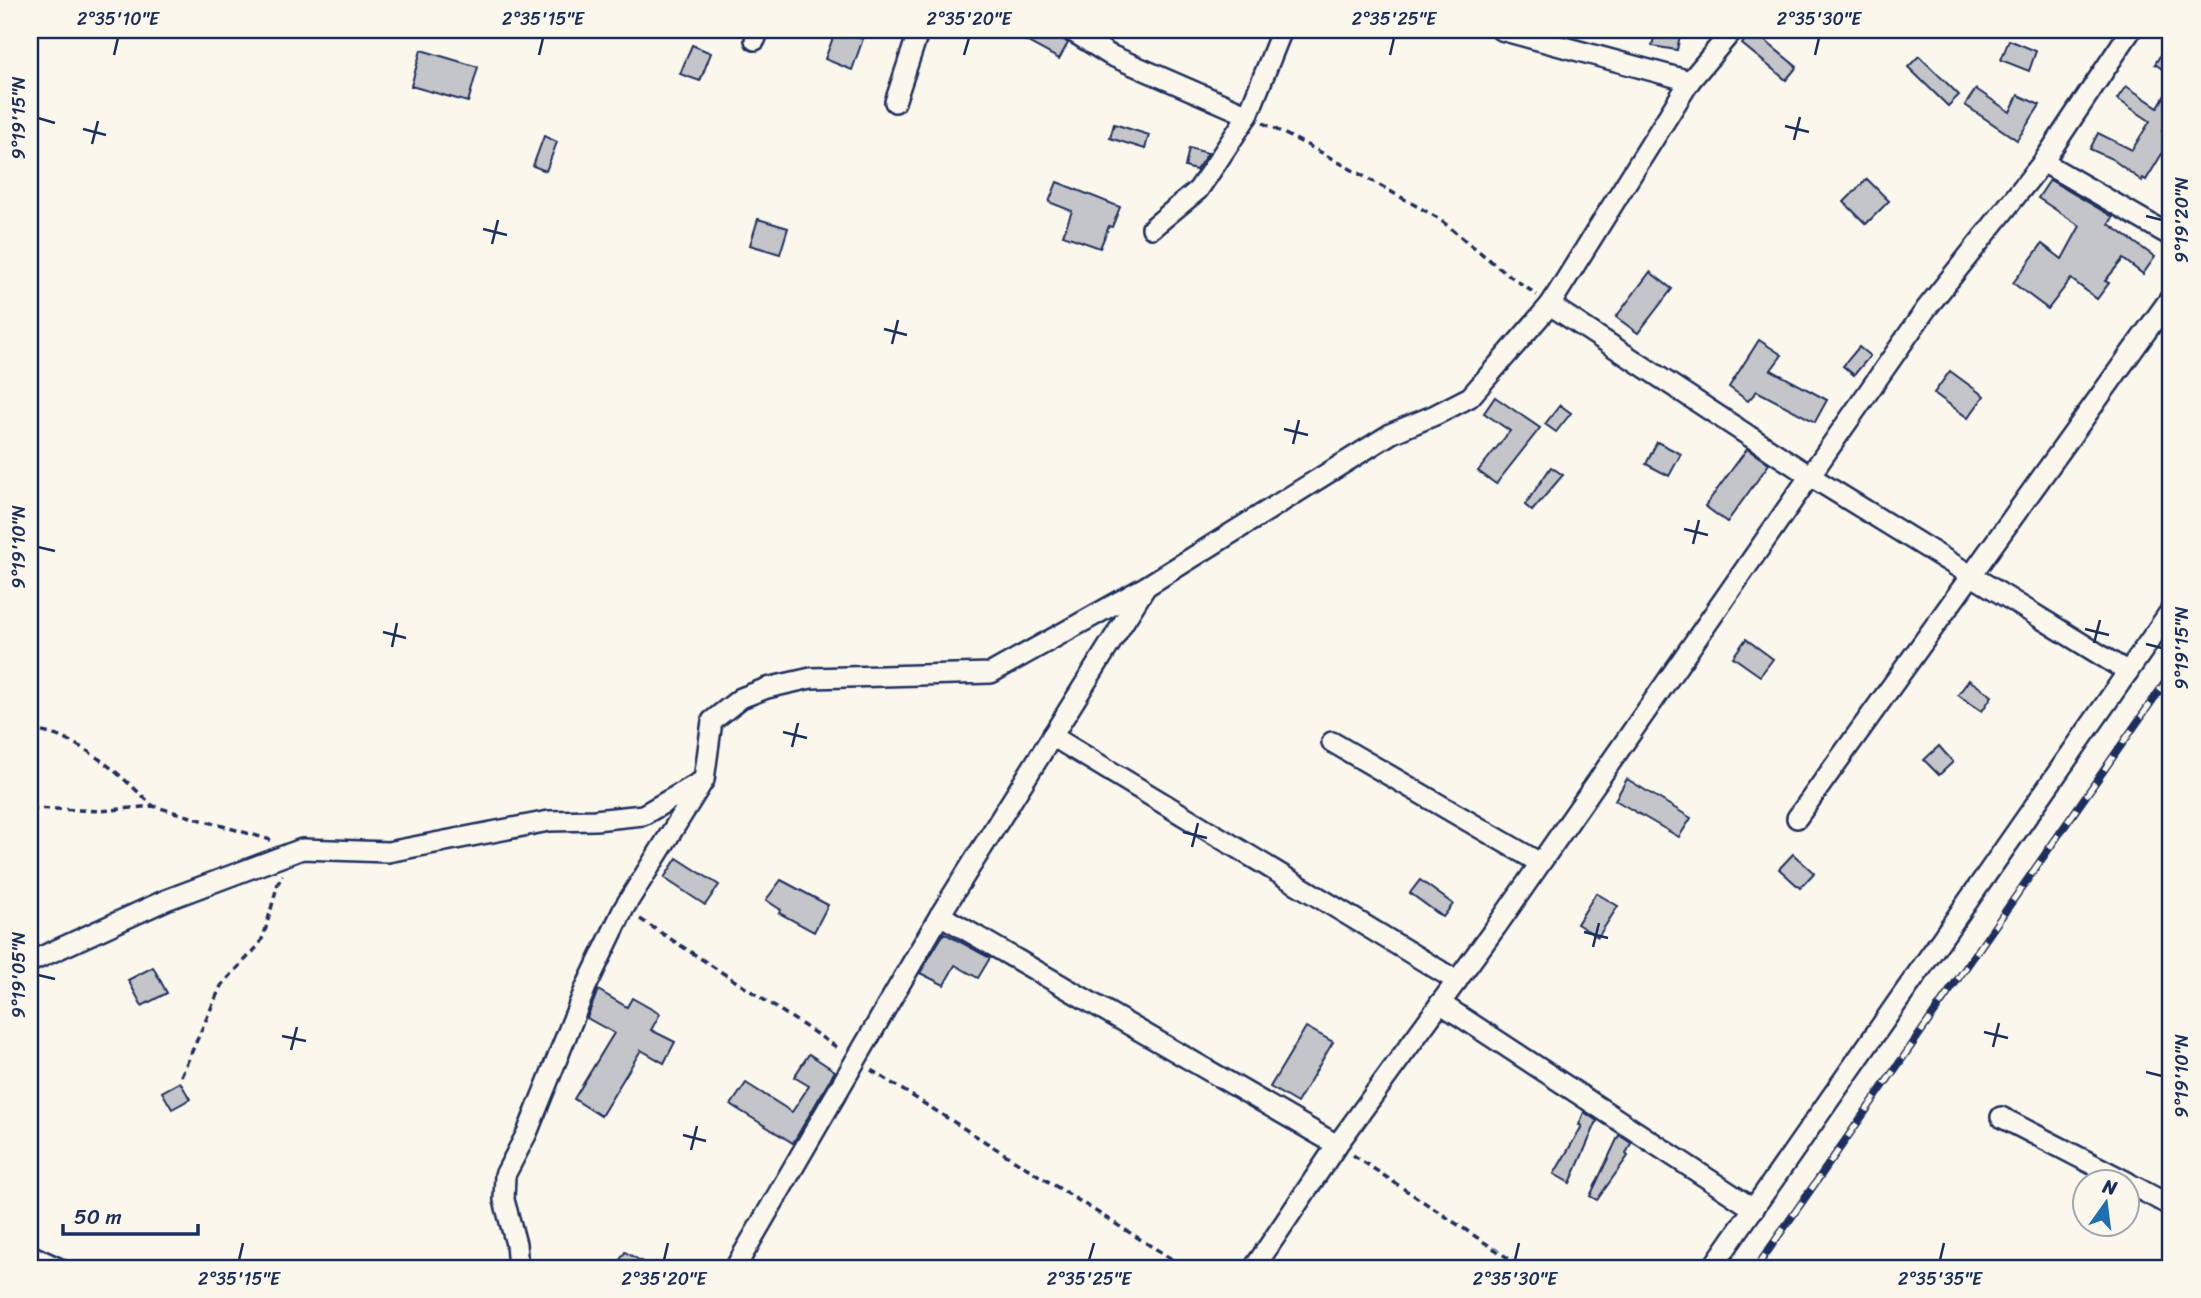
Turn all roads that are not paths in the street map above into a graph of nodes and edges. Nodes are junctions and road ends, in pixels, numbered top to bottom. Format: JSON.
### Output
{"nodes":[{"id":1,"x":919,"y":30,"type":"edge"},
{"id":2,"x":1070,"y":30,"type":"edge"},
{"id":3,"x":1282,"y":30,"type":"edge"},
{"id":4,"x":1501,"y":30,"type":"edge"},
{"id":5,"x":1733,"y":30,"type":"edge"},
{"id":6,"x":2130,"y":30,"type":"edge"},
{"id":7,"x":1690,"y":80,"type":"junction"},
{"id":8,"x":895,"y":102,"type":"dead end"},
{"id":9,"x":1248,"y":115,"type":"junction"},
{"id":10,"x":2043,"y":162,"type":"junction"},
{"id":11,"x":1152,"y":228,"type":"dead end"},
{"id":12,"x":2171,"y":236,"type":"edge"},
{"id":13,"x":2171,"y":297,"type":"edge"},
{"id":14,"x":1550,"y":305,"type":"junction"},
{"id":15,"x":1810,"y":476,"type":"junction"},
{"id":16,"x":1971,"y":576,"type":"junction"},
{"id":17,"x":1145,"y":587,"type":"junction"},
{"id":18,"x":2171,"y":610,"type":"edge"},
{"id":19,"x":2128,"y":672,"type":"junction"},
{"id":20,"x":1052,"y":736,"type":"junction"},
{"id":21,"x":1332,"y":742,"type":"dead end"},
{"id":22,"x":704,"y":780,"type":"junction"},
{"id":23,"x":1797,"y":818,"type":"dead end"},
{"id":24,"x":1540,"y":863,"type":"junction"},
{"id":25,"x":940,"y":915,"type":"junction"},
{"id":26,"x":30,"y":962,"type":"edge"},
{"id":27,"x":1457,"y":981,"type":"junction"},
{"id":28,"x":1440,"y":1003,"type":"junction"},
{"id":29,"x":2001,"y":1117,"type":"dead end"},
{"id":30,"x":1337,"y":1144,"type":"junction"},
{"id":31,"x":2098,"y":1168,"type":"edge"},
{"id":32,"x":2142,"y":1191,"type":"edge"},
{"id":33,"x":2171,"y":1206,"type":"edge"},
{"id":34,"x":1754,"y":1209,"type":"junction"},
{"id":35,"x":30,"y":1255,"type":"edge"},
{"id":36,"x":58,"y":1268,"type":"edge"},
{"id":37,"x":518,"y":1268,"type":"edge"},
{"id":38,"x":735,"y":1268,"type":"edge"},
{"id":39,"x":1254,"y":1268,"type":"edge"},
{"id":40,"x":1712,"y":1268,"type":"edge"}],
"edges":[{"from":1,"to":8,"type":"street"},
{"from":2,"to":9,"type":"street"},
{"from":3,"to":9,"type":"street"},
{"from":4,"to":7,"type":"street"},
{"from":5,"to":7,"type":"street"},
{"from":6,"to":10,"type":"street"},
{"from":7,"to":14,"type":"street"},
{"from":9,"to":11,"type":"street"},
{"from":10,"to":12,"type":"street"},
{"from":10,"to":15,"type":"street"},
{"from":13,"to":16,"type":"street"},
{"from":14,"to":15,"type":"street"},
{"from":14,"to":17,"type":"street"},
{"from":15,"to":16,"type":"street"},
{"from":15,"to":24,"type":"street"},
{"from":16,"to":19,"type":"street"},
{"from":16,"to":23,"type":"street"},
{"from":17,"to":20,"type":"street"},
{"from":17,"to":22,"type":"street"},
{"from":18,"to":19,"type":"street"},
{"from":19,"to":34,"type":"street"},
{"from":20,"to":25,"type":"street"},
{"from":20,"to":27,"type":"street"},
{"from":21,"to":24,"type":"street"},
{"from":22,"to":26,"type":"street"},
{"from":22,"to":37,"type":"street"},
{"from":24,"to":27,"type":"street"},
{"from":25,"to":30,"type":"street"},
{"from":25,"to":38,"type":"street"},
{"from":27,"to":28,"type":"street"},
{"from":28,"to":30,"type":"street"},
{"from":28,"to":34,"type":"street"},
{"from":29,"to":31,"type":"street"},
{"from":30,"to":39,"type":"street"},
{"from":32,"to":33,"type":"street"},
{"from":34,"to":40,"type":"street"},
{"from":35,"to":36,"type":"street"}]}
